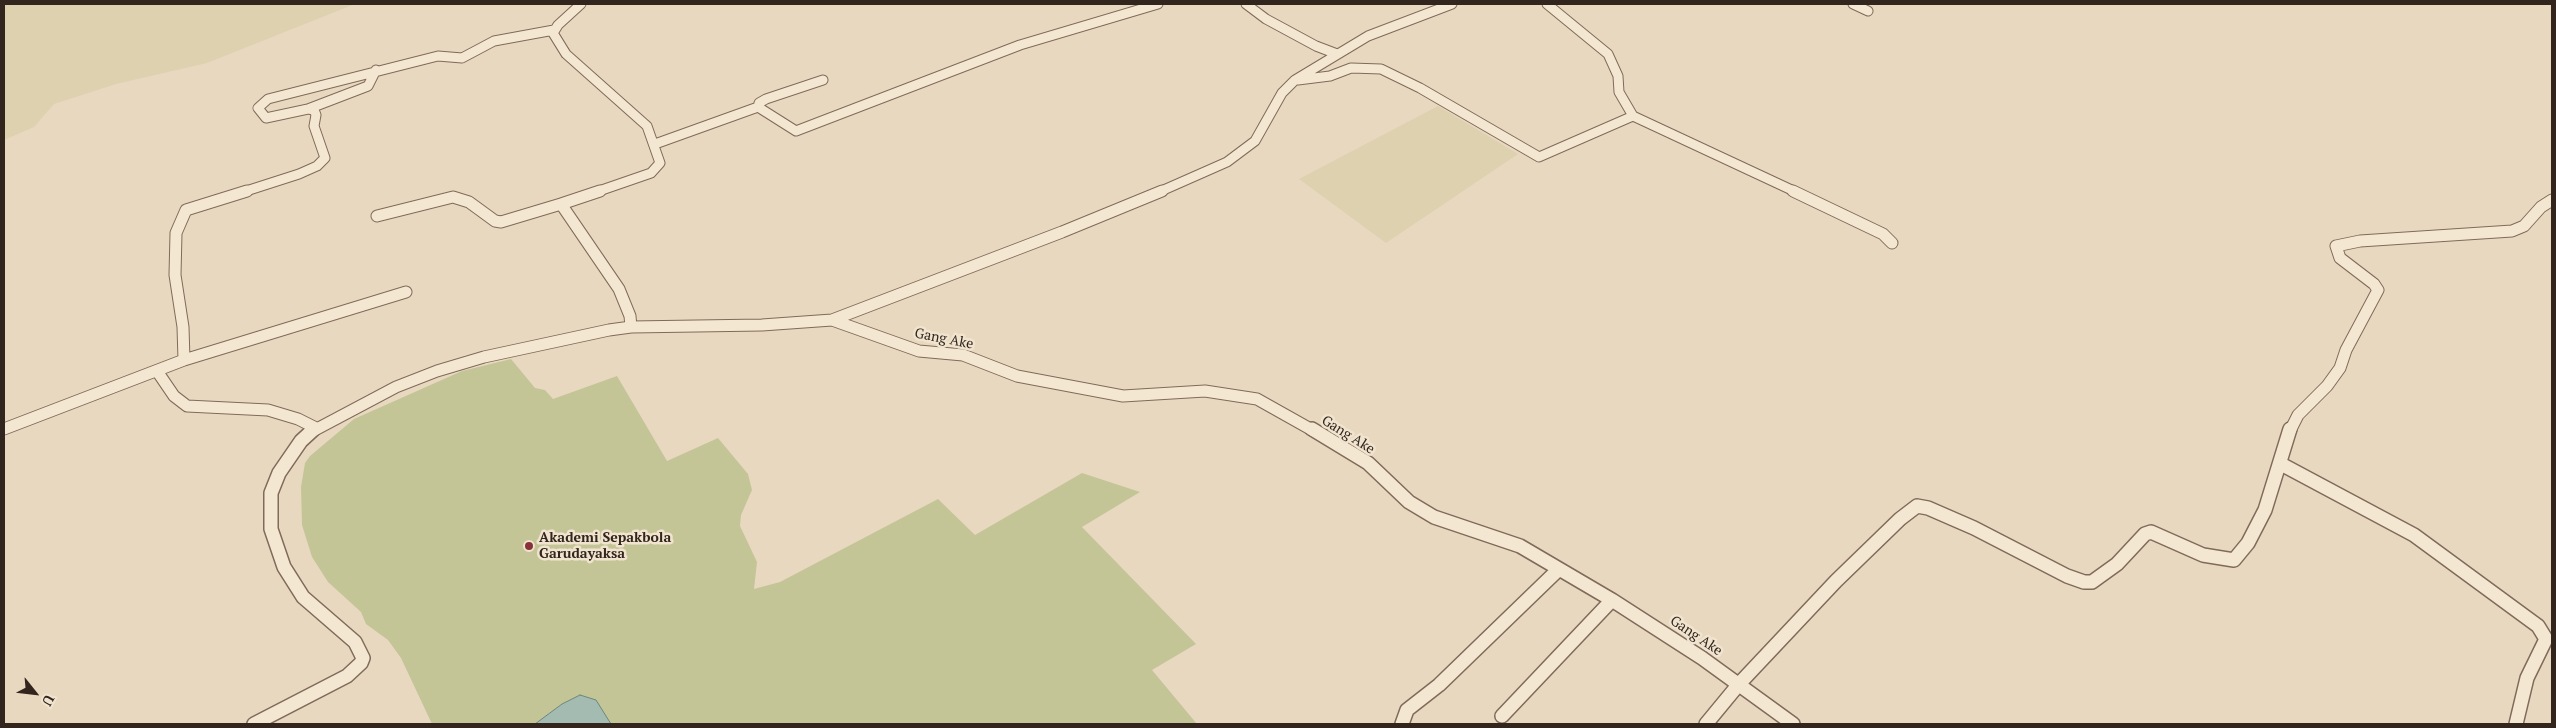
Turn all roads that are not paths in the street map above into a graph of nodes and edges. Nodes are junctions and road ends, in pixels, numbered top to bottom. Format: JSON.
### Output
{"nodes":[{"id":1,"x":582,"y":4,"type":"edge"},
{"id":2,"x":1158,"y":4,"type":"edge"},
{"id":3,"x":1246,"y":4,"type":"edge"},
{"id":4,"x":1452,"y":4,"type":"edge"},
{"id":5,"x":1547,"y":4,"type":"edge"},
{"id":6,"x":1853,"y":4,"type":"edge"},
{"id":7,"x":1868,"y":11,"type":"dead end"},
{"id":8,"x":554,"y":30,"type":"junction"},
{"id":9,"x":1336,"y":54,"type":"junction"},
{"id":10,"x":376,"y":70,"type":"junction"},
{"id":11,"x":823,"y":80,"type":"dead end"},
{"id":12,"x":1295,"y":80,"type":"junction"},
{"id":13,"x":758,"y":107,"type":"junction"},
{"id":14,"x":308,"y":108,"type":"junction"},
{"id":15,"x":1633,"y":116,"type":"junction"},
{"id":16,"x":655,"y":144,"type":"junction"},
{"id":17,"x":2552,"y":200,"type":"edge"},
{"id":18,"x":561,"y":204,"type":"junction"},
{"id":19,"x":377,"y":216,"type":"dead end"},
{"id":20,"x":1892,"y":243,"type":"dead end"},
{"id":21,"x":406,"y":292,"type":"dead end"},
{"id":22,"x":832,"y":320,"type":"junction"},
{"id":23,"x":631,"y":327,"type":"junction"},
{"id":24,"x":184,"y":360,"type":"junction"},
{"id":25,"x":157,"y":370,"type":"junction"},
{"id":26,"x":316,"y":428,"type":"junction"},
{"id":27,"x":4,"y":429,"type":"edge"},
{"id":28,"x":2281,"y":464,"type":"junction"},
{"id":29,"x":1559,"y":569,"type":"junction"},
{"id":30,"x":1612,"y":600,"type":"junction"},
{"id":31,"x":1739,"y":684,"type":"junction"},
{"id":32,"x":1502,"y":716,"type":"dead end"},
{"id":33,"x":254,"y":724,"type":"edge"},
{"id":34,"x":1402,"y":724,"type":"edge"},
{"id":35,"x":1706,"y":724,"type":"edge"},
{"id":36,"x":1793,"y":724,"type":"edge"},
{"id":37,"x":2516,"y":724,"type":"edge"}],
"edges":[{"from":1,"to":8,"type":"street"},
{"from":2,"to":13,"type":"street"},
{"from":3,"to":9,"type":"street"},
{"from":4,"to":9,"type":"street"},
{"from":5,"to":15,"type":"street"},
{"from":6,"to":7,"type":"street"},
{"from":8,"to":10,"type":"street"},
{"from":8,"to":16,"type":"street"},
{"from":9,"to":12,"type":"street"},
{"from":10,"to":14,"type":"street"},
{"from":10,"to":14,"type":"street"},
{"from":11,"to":13,"type":"street"},
{"from":12,"to":15,"type":"street"},
{"from":12,"to":22,"type":"street"},
{"from":13,"to":16,"type":"street"},
{"from":14,"to":24,"type":"street"},
{"from":15,"to":20,"type":"street"},
{"from":16,"to":18,"type":"street"},
{"from":17,"to":28,"type":"street"},
{"from":18,"to":19,"type":"street"},
{"from":18,"to":23,"type":"street"},
{"from":21,"to":24,"type":"street"},
{"from":22,"to":23,"type":"street"},
{"from":22,"to":29,"type":"street","name":"Gang Ake"},
{"from":23,"to":26,"type":"street"},
{"from":24,"to":25,"type":"street"},
{"from":25,"to":26,"type":"street"},
{"from":25,"to":27,"type":"street"},
{"from":26,"to":33,"type":"street"},
{"from":28,"to":31,"type":"street"},
{"from":28,"to":37,"type":"street"},
{"from":29,"to":30,"type":"street","name":"Gang Ake"},
{"from":29,"to":34,"type":"street"},
{"from":30,"to":31,"type":"street","name":"Gang Ake"},
{"from":30,"to":32,"type":"street"},
{"from":31,"to":35,"type":"street"},
{"from":31,"to":36,"type":"street","name":"Gang Ake"}]}
